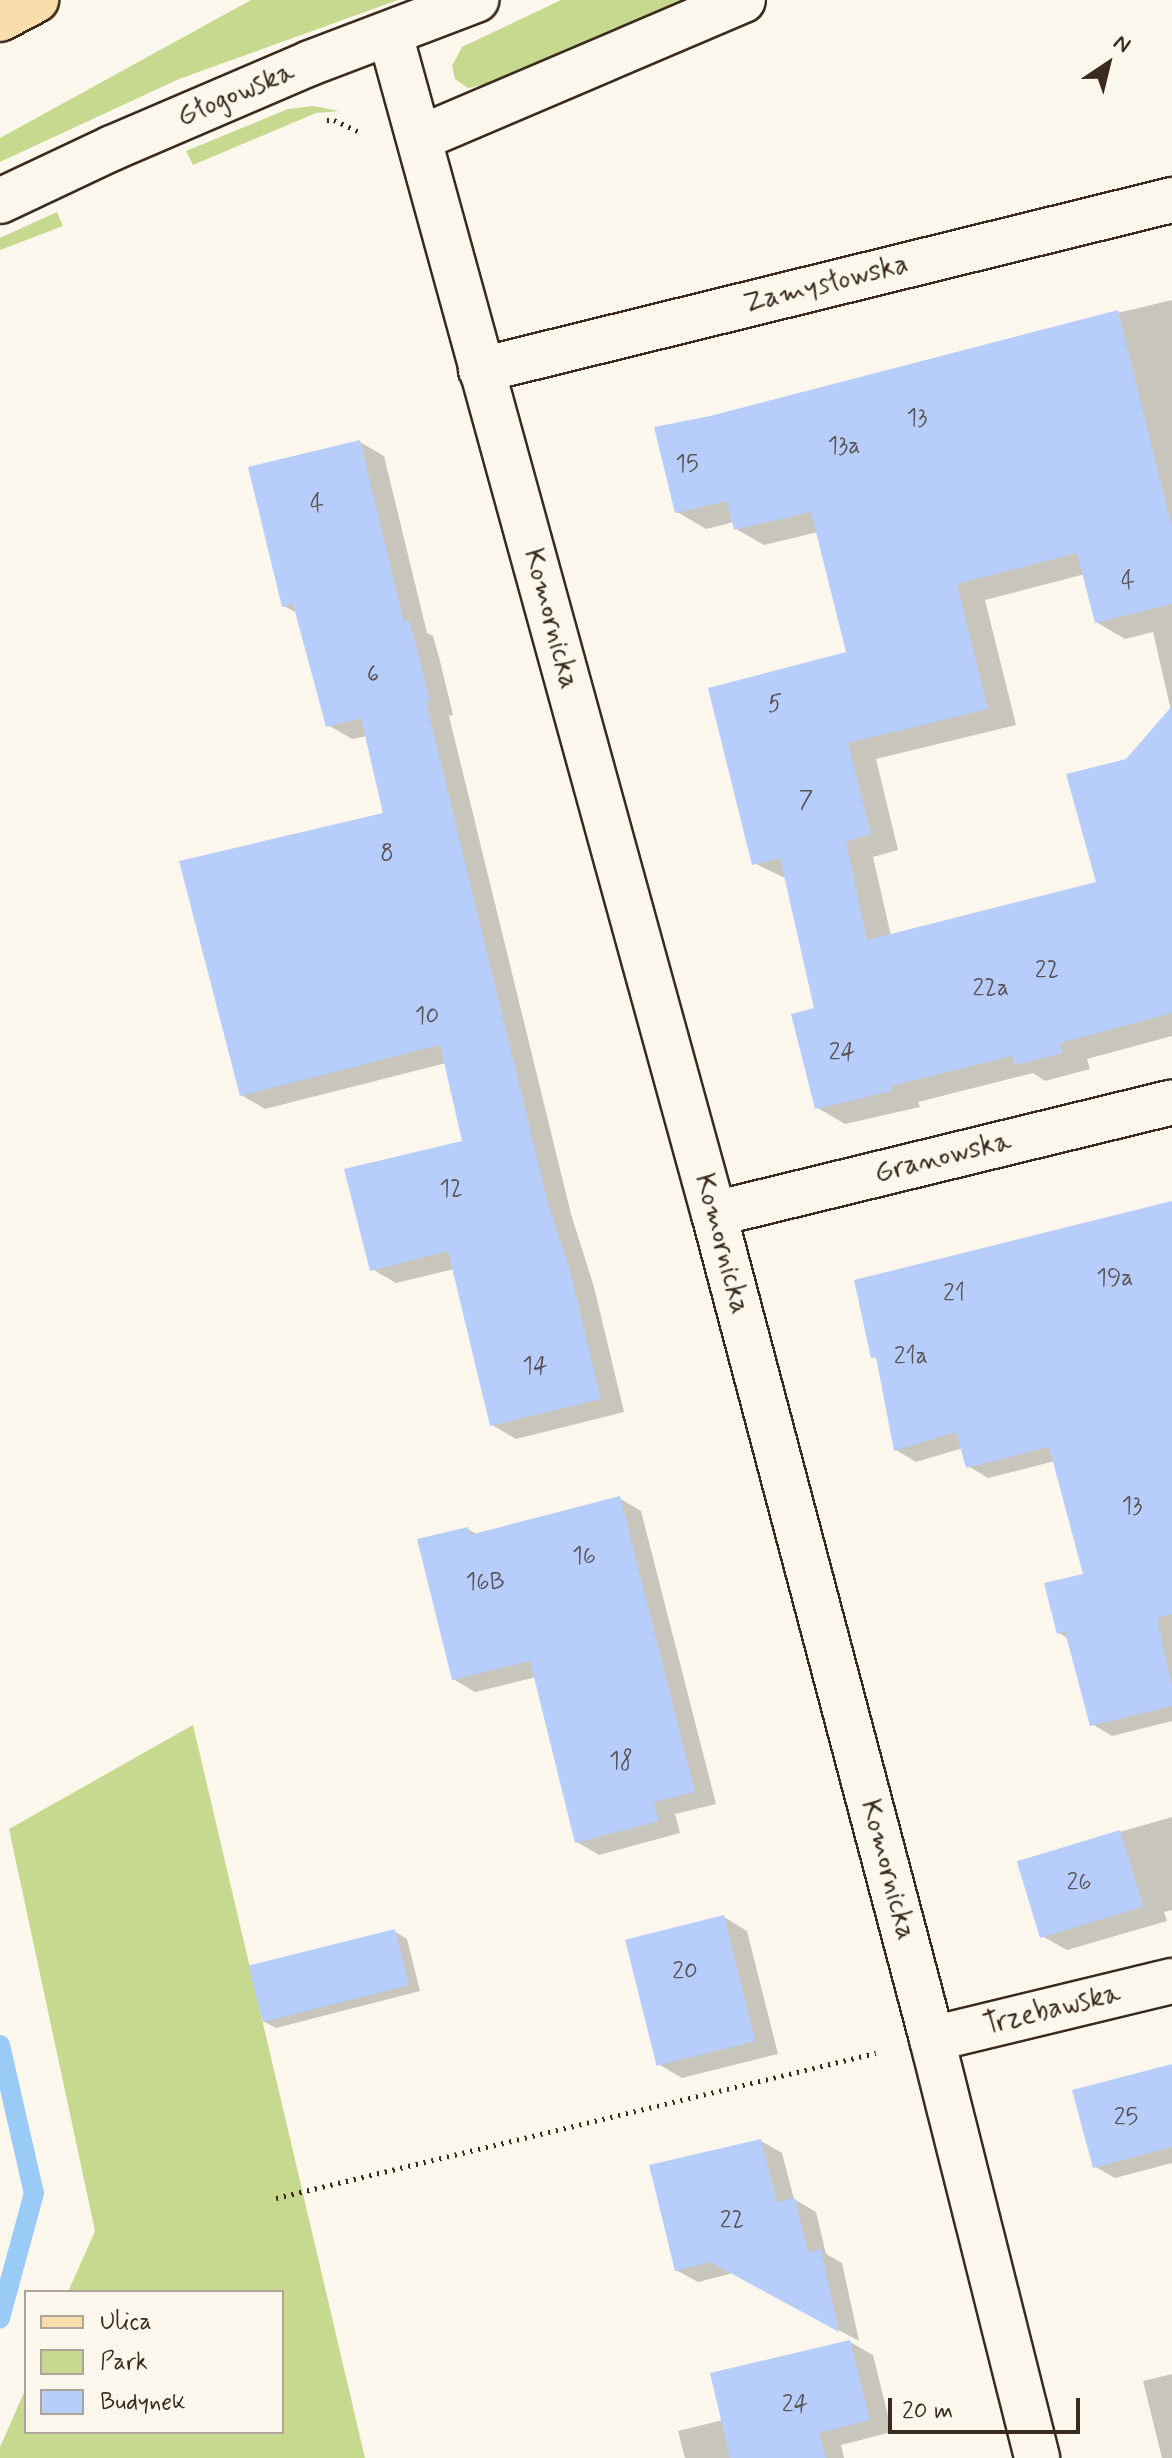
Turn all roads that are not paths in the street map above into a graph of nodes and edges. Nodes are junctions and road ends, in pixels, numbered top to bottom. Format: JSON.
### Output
{"nodes":[{"id":1,"x":36,"y":0,"type":"edge"},
{"id":2,"x":476,"y":0,"type":"edge"},
{"id":3,"x":743,"y":0,"type":"edge"},
{"id":4,"x":0,"y":19,"type":"edge"},
{"id":5,"x":390,"y":34,"type":"junction"},
{"id":6,"x":420,"y":138,"type":"junction"},
{"id":7,"x":1172,"y":200,"type":"edge"},
{"id":8,"x":0,"y":201,"type":"edge"},
{"id":9,"x":481,"y":370,"type":"junction"},
{"id":10,"x":1172,"y":1102,"type":"edge"},
{"id":11,"x":714,"y":1214,"type":"junction"},
{"id":12,"x":1172,"y":1981,"type":"edge"},
{"id":13,"x":932,"y":2039,"type":"junction"},
{"id":14,"x":1037,"y":2458,"type":"edge"}],
"edges":[{"from":1,"to":4,"type":"main road"},
{"from":2,"to":5,"type":"street","name":"Głogowska"},
{"from":3,"to":6,"type":"street"},
{"from":5,"to":6,"type":"street","name":"Komornicka"},
{"from":5,"to":8,"type":"street","name":"Głogowska"},
{"from":6,"to":9,"type":"street","name":"Komornicka"},
{"from":7,"to":9,"type":"street","name":"Zamysłowska"},
{"from":9,"to":11,"type":"street","name":"Komornicka"},
{"from":10,"to":11,"type":"street","name":"Granowska"},
{"from":11,"to":13,"type":"street","name":"Komornicka"},
{"from":12,"to":13,"type":"street","name":"Trzebawska"},
{"from":13,"to":14,"type":"street","name":"Komornicka"}]}
